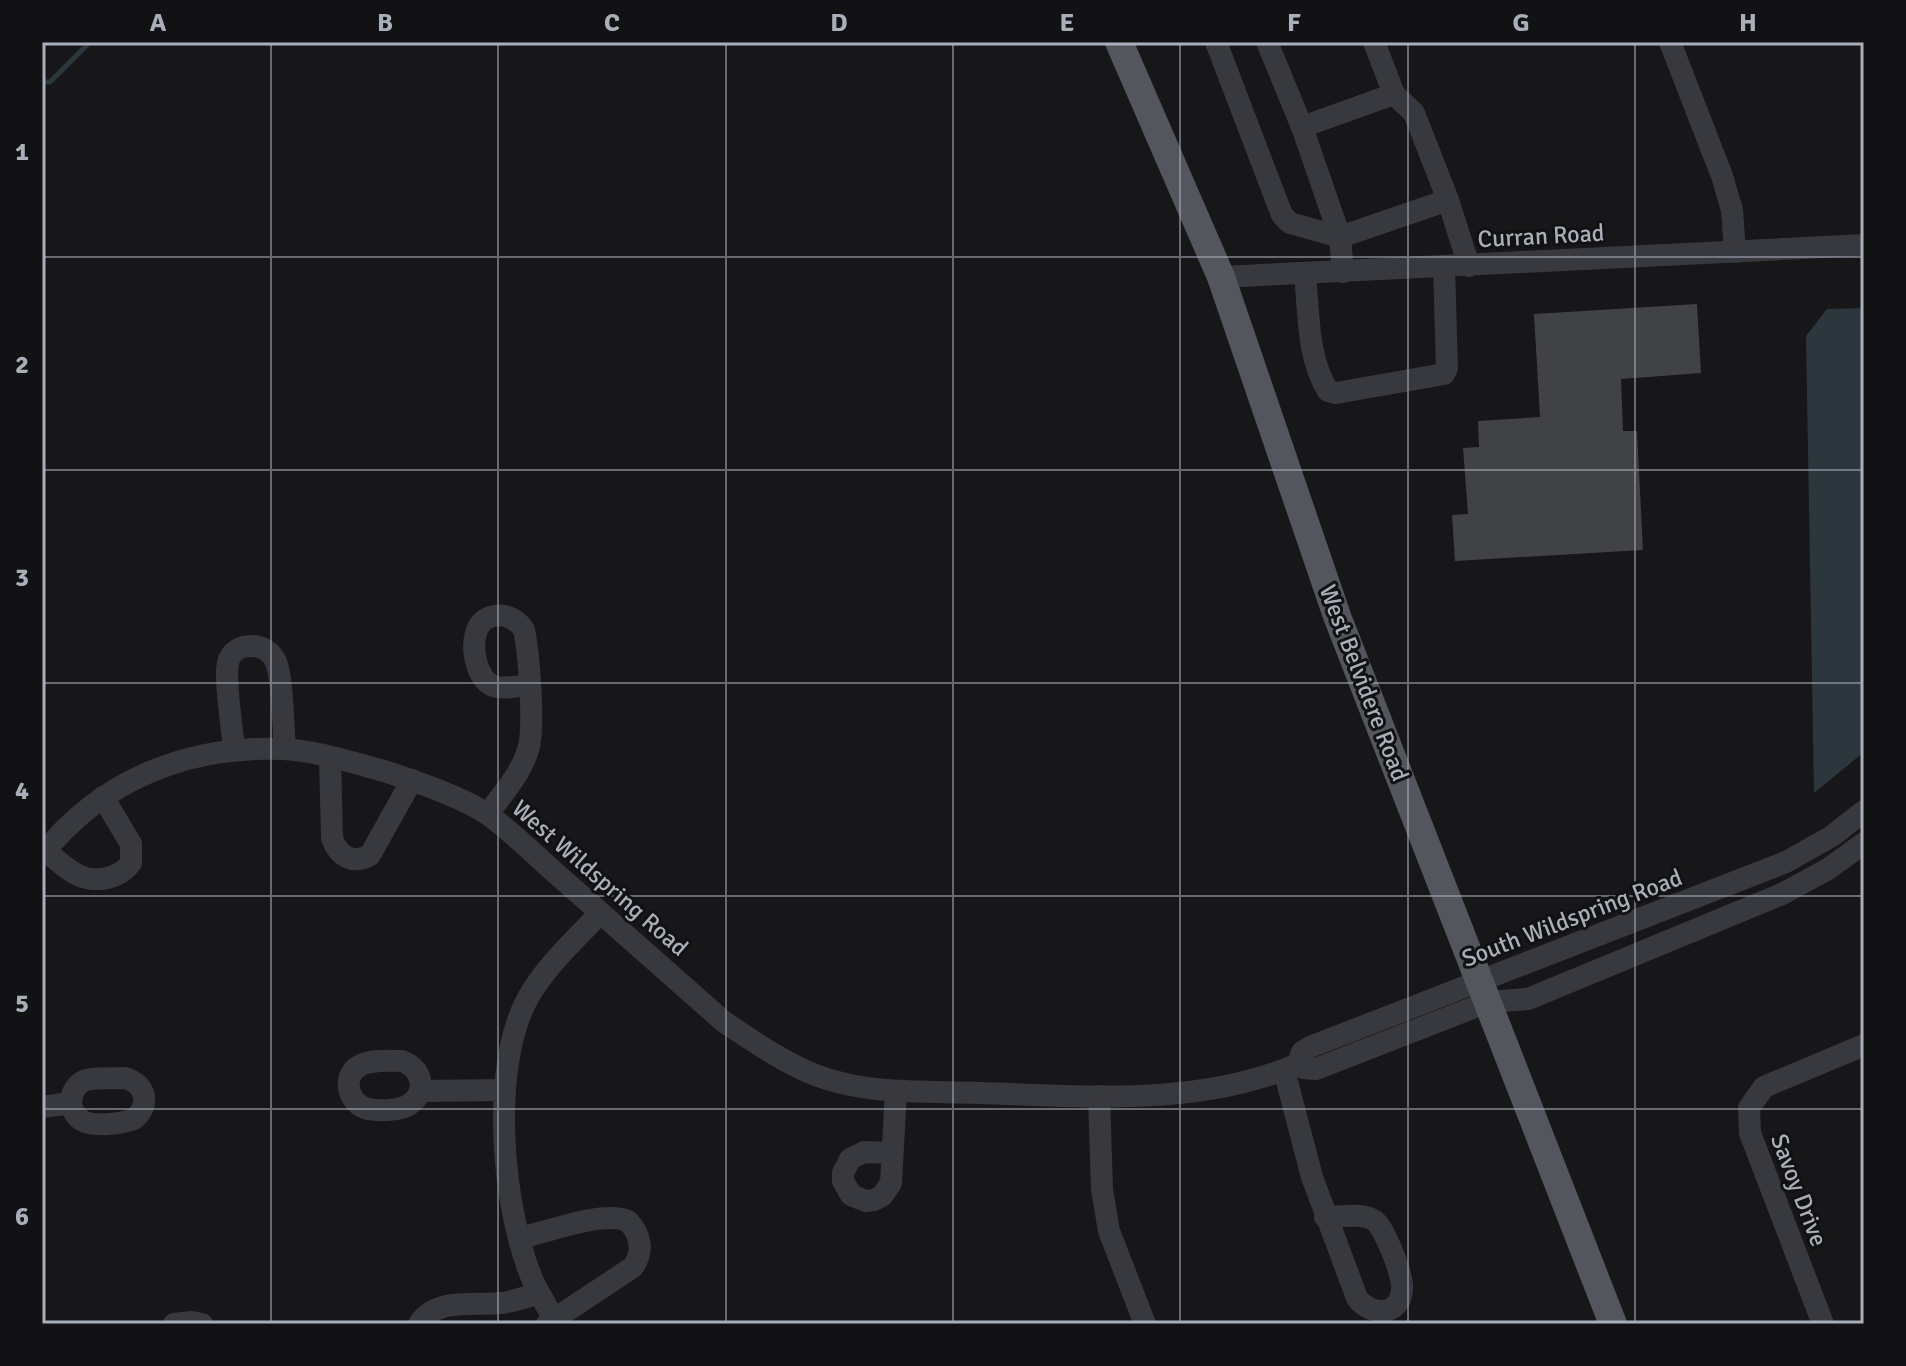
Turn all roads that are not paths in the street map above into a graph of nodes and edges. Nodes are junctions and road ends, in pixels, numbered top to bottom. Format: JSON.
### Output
{"nodes":[{"id":1,"x":1119,"y":42,"type":"edge"},
{"id":2,"x":1216,"y":42,"type":"edge"},
{"id":3,"x":1267,"y":42,"type":"edge"},
{"id":4,"x":1374,"y":42,"type":"edge"},
{"id":5,"x":1670,"y":42,"type":"edge"},
{"id":6,"x":1394,"y":94,"type":"junction"},
{"id":7,"x":1302,"y":127,"type":"junction"},
{"id":8,"x":1448,"y":200,"type":"junction"},
{"id":9,"x":1340,"y":237,"type":"junction"},
{"id":10,"x":1864,"y":245,"type":"edge"},
{"id":11,"x":1735,"y":252,"type":"junction"},
{"id":12,"x":1469,"y":266,"type":"junction"},
{"id":13,"x":1444,"y":267,"type":"junction"},
{"id":14,"x":1343,"y":272,"type":"junction"},
{"id":15,"x":1305,"y":275,"type":"junction"},
{"id":16,"x":1221,"y":277,"type":"junction"},
{"id":17,"x":528,"y":685,"type":"dead end"},
{"id":18,"x":285,"y":749,"type":"junction"},
{"id":19,"x":234,"y":751,"type":"junction"},
{"id":20,"x":330,"y":757,"type":"junction"},
{"id":21,"x":412,"y":780,"type":"junction"},
{"id":22,"x":103,"y":797,"type":"junction"},
{"id":23,"x":1864,"y":811,"type":"edge"},
{"id":24,"x":488,"y":814,"type":"junction"},
{"id":25,"x":1864,"y":843,"type":"edge"},
{"id":26,"x":43,"y":851,"type":"edge"},
{"id":27,"x":1755,"y":875,"type":"junction"},
{"id":28,"x":1766,"y":901,"type":"junction"},
{"id":29,"x":600,"y":913,"type":"junction"},
{"id":30,"x":1484,"y":991,"type":"junction"},
{"id":31,"x":1864,"y":1045,"type":"edge"},
{"id":32,"x":1291,"y":1067,"type":"junction"},
{"id":33,"x":505,"y":1090,"type":"junction"},
{"id":34,"x":420,"y":1091,"type":"dead end"},
{"id":35,"x":896,"y":1091,"type":"junction"},
{"id":36,"x":1099,"y":1096,"type":"junction"},
{"id":37,"x":71,"y":1103,"type":"dead end"},
{"id":38,"x":42,"y":1107,"type":"edge"},
{"id":39,"x":892,"y":1153,"type":"dead end"},
{"id":40,"x":1325,"y":1217,"type":"dead end"},
{"id":41,"x":520,"y":1238,"type":"junction"},
{"id":42,"x":539,"y":1293,"type":"junction"},
{"id":43,"x":553,"y":1323,"type":"edge"},
{"id":44,"x":174,"y":1324,"type":"edge"},
{"id":45,"x":202,"y":1324,"type":"edge"},
{"id":46,"x":419,"y":1324,"type":"edge"},
{"id":47,"x":1145,"y":1324,"type":"edge"},
{"id":48,"x":1613,"y":1324,"type":"edge"},
{"id":49,"x":1823,"y":1324,"type":"edge"}],
"edges":[{"from":1,"to":16,"type":"main road","name":"West Belvidere Road"},
{"from":2,"to":9,"type":"street"},
{"from":3,"to":7,"type":"street"},
{"from":4,"to":6,"type":"street"},
{"from":5,"to":11,"type":"street"},
{"from":6,"to":7,"type":"street"},
{"from":6,"to":8,"type":"street"},
{"from":7,"to":9,"type":"street"},
{"from":8,"to":9,"type":"street"},
{"from":8,"to":12,"type":"street"},
{"from":9,"to":14,"type":"street"},
{"from":10,"to":11,"type":"street","name":"Curran Road"},
{"from":11,"to":12,"type":"street","name":"Curran Road"},
{"from":12,"to":13,"type":"street","name":"Curran Road"},
{"from":13,"to":14,"type":"street","name":"Curran Road"},
{"from":13,"to":15,"type":"street"},
{"from":14,"to":15,"type":"street","name":"Curran Road"},
{"from":15,"to":16,"type":"street","name":"Curran Road"},
{"from":16,"to":30,"type":"main road","name":"West Belvidere Road"},
{"from":17,"to":24,"type":"street"},
{"from":18,"to":19,"type":"street","name":"West Wildspring Road"},
{"from":18,"to":19,"type":"street"},
{"from":18,"to":20,"type":"street","name":"West Wildspring Road"},
{"from":19,"to":22,"type":"street","name":"West Wildspring Road"},
{"from":20,"to":21,"type":"street","name":"West Wildspring Road"},
{"from":20,"to":21,"type":"street"},
{"from":21,"to":24,"type":"street","name":"West Wildspring Road"},
{"from":22,"to":26,"type":"street","name":"West Wildspring Road"},
{"from":22,"to":26,"type":"street"},
{"from":23,"to":27,"type":"street","name":"South Wildspring Road"},
{"from":24,"to":29,"type":"street","name":"West Wildspring Road"},
{"from":25,"to":28,"type":"street","name":"South Wildspring Road"},
{"from":27,"to":28,"type":"street"},
{"from":27,"to":30,"type":"street","name":"South Wildspring Road"},
{"from":28,"to":30,"type":"street","name":"South Wildspring Road"},
{"from":29,"to":33,"type":"street"},
{"from":29,"to":35,"type":"street","name":"West Wildspring Road"},
{"from":30,"to":32,"type":"street","name":"South Wildspring Road"},
{"from":30,"to":48,"type":"main road","name":"West Belvidere Road"},
{"from":31,"to":49,"type":"street","name":"Savoy Drive"},
{"from":32,"to":36,"type":"street","name":"South Wildspring Road"},
{"from":32,"to":40,"type":"street"},
{"from":33,"to":34,"type":"street"},
{"from":33,"to":41,"type":"street"},
{"from":35,"to":36,"type":"street","name":"South Wildspring Road"},
{"from":35,"to":39,"type":"street"},
{"from":36,"to":47,"type":"street"},
{"from":37,"to":38,"type":"street"},
{"from":41,"to":42,"type":"street"},
{"from":41,"to":43,"type":"street"},
{"from":42,"to":43,"type":"street"},
{"from":42,"to":46,"type":"street"},
{"from":44,"to":45,"type":"street"}]}
